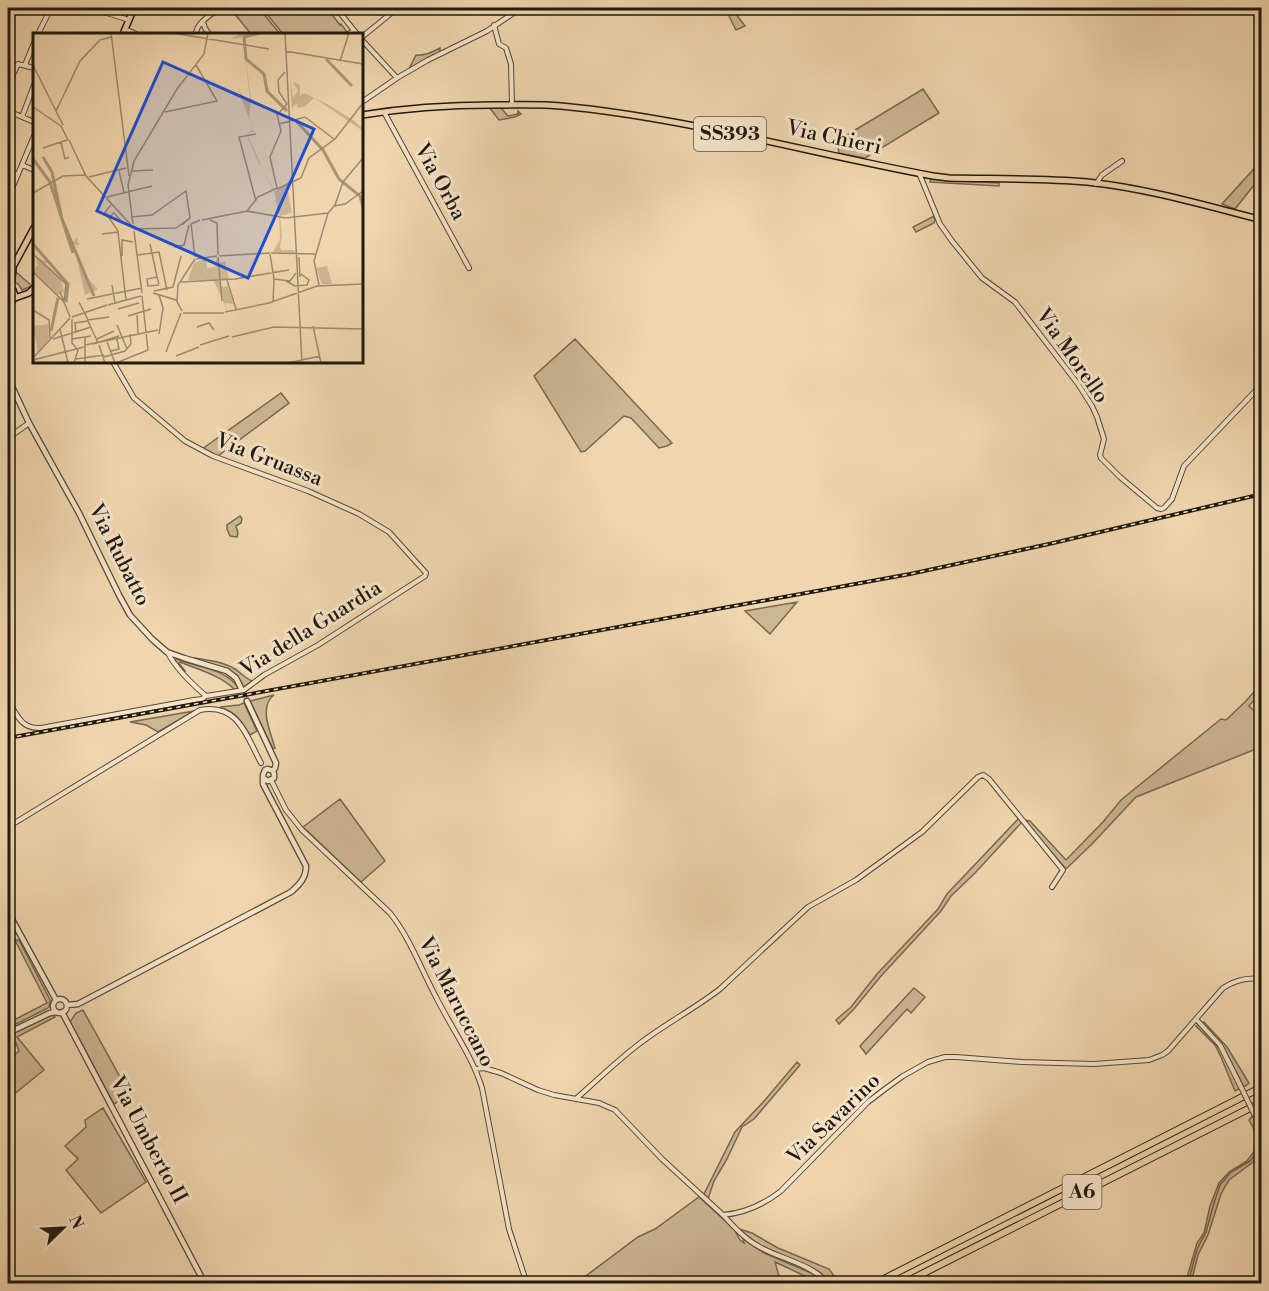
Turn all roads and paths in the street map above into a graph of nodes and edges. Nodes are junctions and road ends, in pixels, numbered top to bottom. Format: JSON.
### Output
{"nodes":[{"id":1,"x":51,"y":8,"type":"edge"},
{"id":2,"x":91,"y":8,"type":"edge"},
{"id":3,"x":134,"y":8,"type":"edge"},
{"id":4,"x":165,"y":8,"type":"edge"},
{"id":5,"x":178,"y":8,"type":"edge"},
{"id":6,"x":219,"y":8,"type":"edge"},
{"id":7,"x":336,"y":8,"type":"edge"},
{"id":8,"x":521,"y":8,"type":"edge"},
{"id":9,"x":395,"y":10,"type":"dead end"},
{"id":10,"x":129,"y":20,"type":"junction"},
{"id":11,"x":204,"y":21,"type":"junction"},
{"id":12,"x":495,"y":25,"type":"junction"},
{"id":13,"x":206,"y":30,"type":"junction"},
{"id":14,"x":124,"y":32,"type":"edge"},
{"id":15,"x":38,"y":33,"type":"edge"},
{"id":16,"x":196,"y":33,"type":"edge"},
{"id":17,"x":198,"y":33,"type":"edge"},
{"id":18,"x":208,"y":33,"type":"edge"},
{"id":19,"x":355,"y":33,"type":"edge"},
{"id":20,"x":363,"y":37,"type":"edge"},
{"id":21,"x":363,"y":39,"type":"edge"},
{"id":22,"x":33,"y":45,"type":"edge"},
{"id":23,"x":24,"y":64,"type":"junction"},
{"id":24,"x":33,"y":68,"type":"edge"},
{"id":25,"x":397,"y":78,"type":"junction"},
{"id":26,"x":8,"y":85,"type":"edge"},
{"id":27,"x":33,"y":88,"type":"edge"},
{"id":28,"x":363,"y":101,"type":"edge"},
{"id":29,"x":512,"y":105,"type":"junction"},
{"id":30,"x":8,"y":111,"type":"edge"},
{"id":31,"x":384,"y":111,"type":"junction"},
{"id":32,"x":363,"y":114,"type":"edge"},
{"id":33,"x":22,"y":117,"type":"junction"},
{"id":34,"x":33,"y":122,"type":"edge"},
{"id":35,"x":33,"y":138,"type":"edge"},
{"id":36,"x":1122,"y":161,"type":"dead end"},
{"id":37,"x":22,"y":165,"type":"junction"},
{"id":38,"x":33,"y":170,"type":"edge"},
{"id":39,"x":8,"y":172,"type":"edge"},
{"id":40,"x":919,"y":173,"type":"junction"},
{"id":41,"x":17,"y":175,"type":"junction"},
{"id":42,"x":1096,"y":184,"type":"junction"},
{"id":43,"x":9,"y":187,"type":"edge"},
{"id":44,"x":8,"y":198,"type":"edge"},
{"id":45,"x":1262,"y":220,"type":"edge"},
{"id":46,"x":33,"y":232,"type":"edge"},
{"id":47,"x":14,"y":266,"type":"junction"},
{"id":48,"x":469,"y":268,"type":"dead end"},
{"id":49,"x":8,"y":276,"type":"edge"},
{"id":50,"x":33,"y":288,"type":"edge"},
{"id":51,"x":11,"y":289,"type":"edge"},
{"id":52,"x":33,"y":289,"type":"edge"},
{"id":53,"x":15,"y":298,"type":"junction"},
{"id":54,"x":8,"y":303,"type":"edge"},
{"id":55,"x":114,"y":363,"type":"edge"},
{"id":56,"x":8,"y":382,"type":"edge"},
{"id":57,"x":1262,"y":384,"type":"edge"},
{"id":58,"x":29,"y":423,"type":"junction"},
{"id":59,"x":8,"y":438,"type":"edge"},
{"id":60,"x":426,"y":573,"type":"joint"},
{"id":61,"x":167,"y":652,"type":"junction"},
{"id":62,"x":241,"y":688,"type":"tunnel mouth"},
{"id":63,"x":206,"y":696,"type":"junction"},
{"id":64,"x":8,"y":701,"type":"edge"},
{"id":65,"x":247,"y":701,"type":"tunnel mouth"},
{"id":66,"x":261,"y":763,"type":"dead end"},
{"id":67,"x":273,"y":771,"type":"junction"},
{"id":68,"x":264,"y":778,"type":"junction"},
{"id":69,"x":271,"y":780,"type":"junction"},
{"id":70,"x":8,"y":826,"type":"edge"},
{"id":71,"x":1053,"y":886,"type":"dead end"},
{"id":72,"x":8,"y":912,"type":"edge"},
{"id":73,"x":1262,"y":978,"type":"edge"},
{"id":74,"x":56,"y":1000,"type":"junction"},
{"id":75,"x":67,"y":1005,"type":"junction"},
{"id":76,"x":57,"y":1010,"type":"junction"},
{"id":77,"x":1196,"y":1019,"type":"junction"},
{"id":78,"x":8,"y":1031,"type":"edge"},
{"id":79,"x":475,"y":1069,"type":"junction"},
{"id":80,"x":1262,"y":1087,"type":"edge"},
{"id":81,"x":576,"y":1099,"type":"junction"},
{"id":82,"x":1262,"y":1102,"type":"edge"},
{"id":83,"x":1262,"y":1127,"type":"edge"},
{"id":84,"x":723,"y":1215,"type":"junction"},
{"id":85,"x":8,"y":1270,"type":"edge"},
{"id":86,"x":19,"y":1284,"type":"edge"},
{"id":87,"x":205,"y":1284,"type":"edge"},
{"id":88,"x":527,"y":1284,"type":"edge"},
{"id":89,"x":828,"y":1284,"type":"edge"},
{"id":90,"x":874,"y":1284,"type":"edge"},
{"id":91,"x":902,"y":1284,"type":"edge"}],
"edges":[{"from":1,"to":15,"type":"street"},
{"from":2,"to":10,"type":"street"},
{"from":3,"to":10,"type":"main road"},
{"from":4,"to":5,"type":"street"},
{"from":6,"to":11,"type":"street"},
{"from":7,"to":19,"type":"street"},
{"from":8,"to":12,"type":"street"},
{"from":9,"to":20,"type":"street"},
{"from":10,"to":14,"type":"main road"},
{"from":11,"to":13,"type":"street"},
{"from":11,"to":16,"type":"street"},
{"from":12,"to":25,"type":"street"},
{"from":12,"to":29,"type":"street"},
{"from":13,"to":17,"type":"street"},
{"from":13,"to":18,"type":"street"},
{"from":21,"to":25,"type":"street"},
{"from":22,"to":23,"type":"street"},
{"from":23,"to":24,"type":"street"},
{"from":23,"to":26,"type":"street"},
{"from":25,"to":28,"type":"street"},
{"from":27,"to":33,"type":"street"},
{"from":29,"to":31,"type":"main road","name":"Via Chieri","number":"SS393"},
{"from":29,"to":40,"type":"main road","name":"Via Chieri","number":"SS393"},
{"from":30,"to":33,"type":"street"},
{"from":31,"to":32,"type":"main road","name":"Via Chieri","number":"SS393"},
{"from":31,"to":48,"type":"street","name":"Via Orba"},
{"from":33,"to":34,"type":"street"},
{"from":35,"to":37,"type":"street"},
{"from":36,"to":42,"type":"street"},
{"from":37,"to":38,"type":"street"},
{"from":37,"to":41,"type":"street"},
{"from":39,"to":41,"type":"street"},
{"from":40,"to":42,"type":"main road","name":"Via Chieri","number":"SS393"},
{"from":40,"to":57,"type":"street","name":"Via Morello"},
{"from":41,"to":43,"type":"street"},
{"from":42,"to":45,"type":"main road","name":"Via Chieri","number":"SS393"},
{"from":43,"to":44,"type":"street"},
{"from":46,"to":47,"type":"main road"},
{"from":47,"to":49,"type":"main road"},
{"from":47,"to":51,"type":"main road"},
{"from":50,"to":51,"type":"main road"},
{"from":51,"to":53,"type":"main road"},
{"from":52,"to":53,"type":"main road"},
{"from":53,"to":54,"type":"main road"},
{"from":55,"to":60,"type":"street","name":"Via Gruassa"},
{"from":56,"to":58,"type":"street","name":"Via Rubatto"},
{"from":58,"to":59,"type":"street"},
{"from":58,"to":61,"type":"street","name":"Via Rubatto"},
{"from":60,"to":63,"type":"street","name":"Via della Guardia"},
{"from":61,"to":62,"type":"street","name":"Via Rubatto"},
{"from":61,"to":63,"type":"street"},
{"from":63,"to":64,"type":"street","name":"Via della Guardia"},
{"from":65,"to":67,"type":"street"},
{"from":66,"to":70,"type":"street"},
{"from":67,"to":68,"type":"street"},
{"from":67,"to":69,"type":"street"},
{"from":68,"to":69,"type":"street"},
{"from":68,"to":75,"type":"street"},
{"from":69,"to":79,"type":"street","name":"Via Maruccano"},
{"from":71,"to":81,"type":"street"},
{"from":72,"to":74,"type":"street"},
{"from":73,"to":77,"type":"street","name":"Via Savarino"},
{"from":74,"to":75,"type":"street"},
{"from":74,"to":76,"type":"street"},
{"from":75,"to":76,"type":"street"},
{"from":76,"to":78,"type":"street"},
{"from":76,"to":87,"type":"street","name":"Via Umberto II"},
{"from":77,"to":83,"type":"street","bridge":true},
{"from":77,"to":84,"type":"street","name":"Via Savarino"},
{"from":79,"to":81,"type":"street"},
{"from":79,"to":88,"type":"street","name":"Via Maruccano"},
{"from":80,"to":90,"type":"highway","number":"A6"},
{"from":81,"to":84,"type":"street"},
{"from":82,"to":91,"type":"highway","number":"A6"},
{"from":84,"to":89,"type":"street"},
{"from":85,"to":86,"type":"street"}]}
